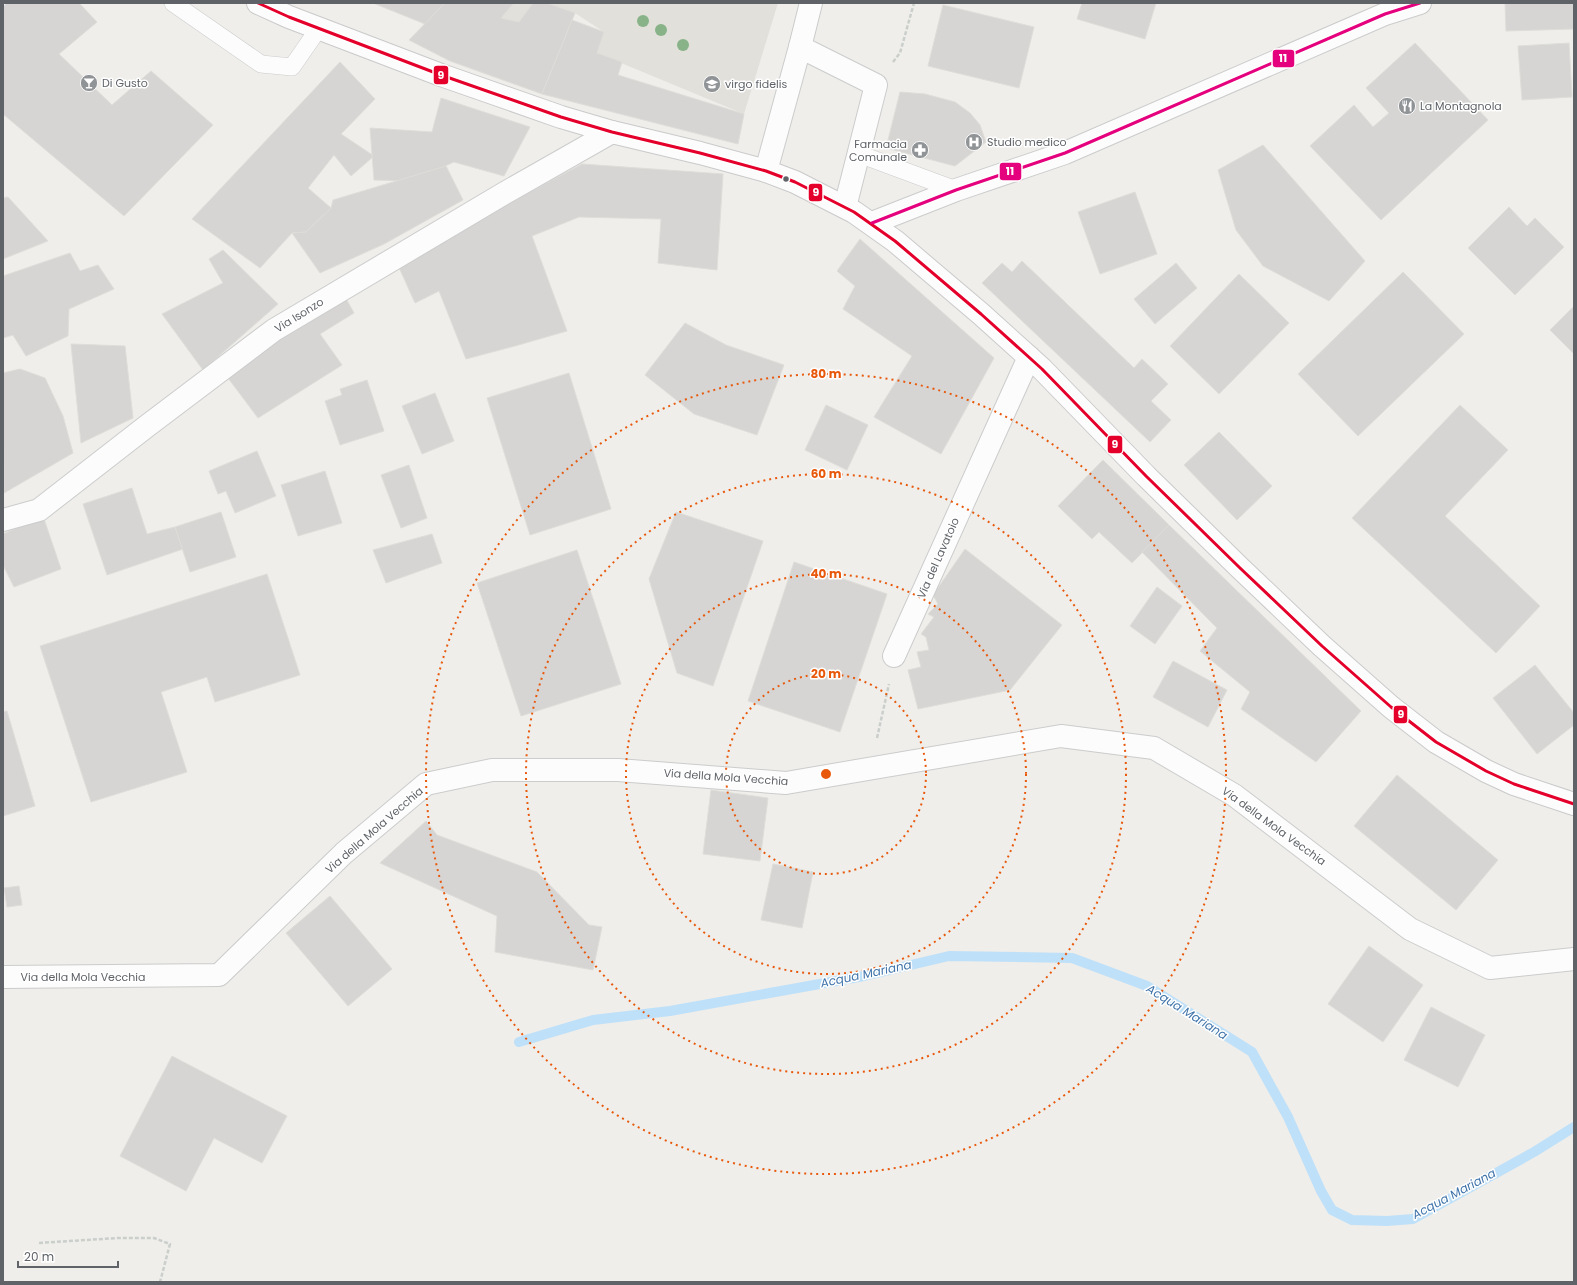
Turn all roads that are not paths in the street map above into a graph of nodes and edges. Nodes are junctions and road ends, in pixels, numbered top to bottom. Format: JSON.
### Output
{"nodes":[{"id":1,"x":173,"y":3,"type":"edge"},
{"id":2,"x":258,"y":3,"type":"edge"},
{"id":3,"x":810,"y":3,"type":"edge"},
{"id":4,"x":1420,"y":3,"type":"edge"},
{"id":5,"x":319,"y":28,"type":"junction"},
{"id":6,"x":800,"y":47,"type":"junction"},
{"id":7,"x":612,"y":132,"type":"junction"},
{"id":8,"x":859,"y":154,"type":"junction"},
{"id":9,"x":766,"y":171,"type":"junction"},
{"id":10,"x":956,"y":190,"type":"junction"},
{"id":11,"x":844,"y":206,"type":"junction"},
{"id":12,"x":872,"y":223,"type":"junction"},
{"id":13,"x":1029,"y":357,"type":"junction"},
{"id":14,"x":3,"y":520,"type":"edge"},
{"id":15,"x":894,"y":656,"type":"road end"},
{"id":16,"x":1574,"y":804,"type":"edge"},
{"id":17,"x":1574,"y":959,"type":"edge"},
{"id":18,"x":3,"y":977,"type":"edge"}],
"edges":[{"from":1,"to":5,"type":"lane"},
{"from":2,"to":5,"type":"street"},
{"from":3,"to":6,"type":"street"},
{"from":4,"to":10,"type":"street"},
{"from":5,"to":7,"type":"street"},
{"from":6,"to":8,"type":"street"},
{"from":6,"to":9,"type":"street"},
{"from":7,"to":9,"type":"street"},
{"from":7,"to":14,"type":"street","name":"Via Isonzo"},
{"from":8,"to":10,"type":"lane"},
{"from":8,"to":11,"type":"street"},
{"from":9,"to":11,"type":"street"},
{"from":10,"to":12,"type":"street"},
{"from":11,"to":12,"type":"street"},
{"from":12,"to":13,"type":"street"},
{"from":13,"to":15,"type":"street","name":"Via del Lavatoio"},
{"from":13,"to":16,"type":"street"},
{"from":17,"to":18,"type":"street","name":"Via della Mola Vecchia"}]}
